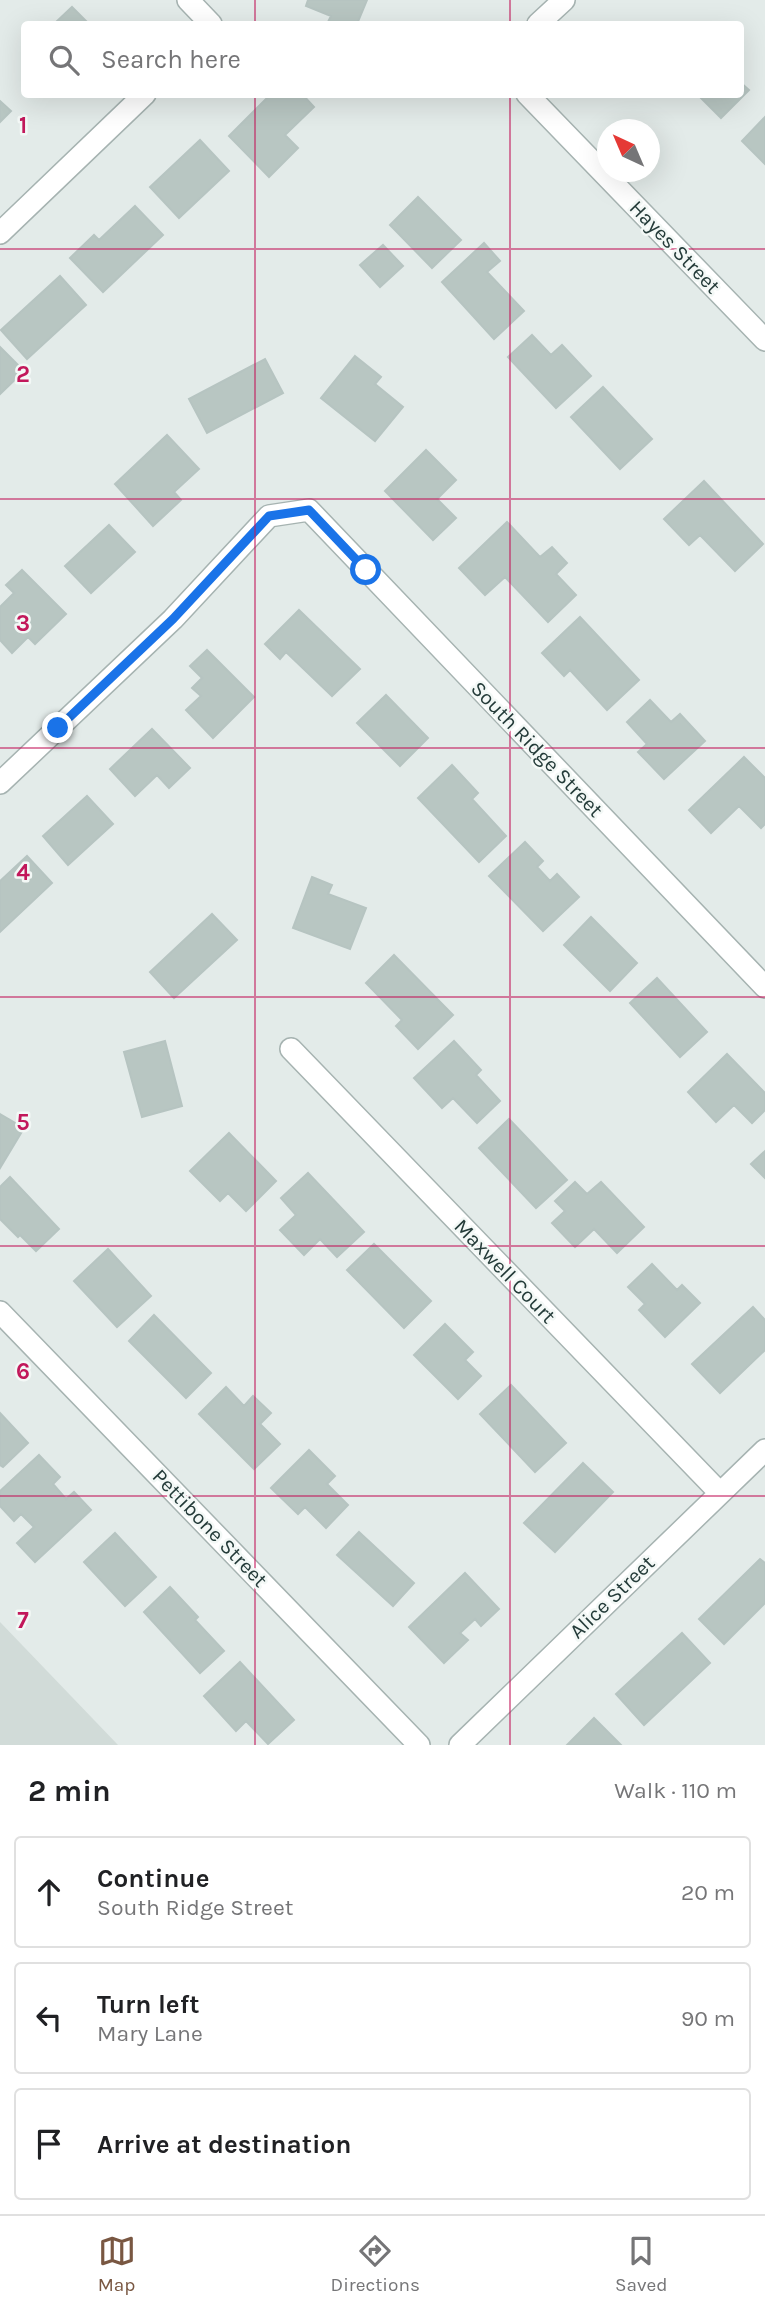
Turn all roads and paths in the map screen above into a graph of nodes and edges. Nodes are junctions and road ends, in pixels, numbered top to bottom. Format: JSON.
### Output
{"nodes":[{"id":1,"x":188,"y":0,"type":"edge"},
{"id":2,"x":564,"y":0,"type":"edge"},
{"id":3,"x":208,"y":21,"type":"edge"},
{"id":4,"x":541,"y":21,"type":"edge"},
{"id":5,"x":141,"y":98,"type":"edge"},
{"id":6,"x":531,"y":98,"type":"edge"},
{"id":7,"x":0,"y":233,"type":"edge"},
{"id":8,"x":765,"y":340,"type":"edge"},
{"id":9,"x":0,"y":783,"type":"edge"},
{"id":10,"x":765,"y":987,"type":"edge"},
{"id":11,"x":291,"y":1049,"type":"dead end"},
{"id":12,"x":0,"y":1312,"type":"edge"},
{"id":13,"x":765,"y":1450,"type":"edge"},
{"id":14,"x":720,"y":1493,"type":"junction"},
{"id":15,"x":419,"y":1745,"type":"edge"},
{"id":16,"x":460,"y":1745,"type":"edge"}],
"edges":[{"from":1,"to":3,"type":"street"},
{"from":2,"to":4,"type":"street"},
{"from":5,"to":7,"type":"street"},
{"from":6,"to":8,"type":"street","name":"Hayes Street"},
{"from":9,"to":10,"type":"street","name":"South Ridge Street"},
{"from":11,"to":14,"type":"street","name":"Maxwell Court"},
{"from":12,"to":15,"type":"street","name":"Pettibone Street"},
{"from":13,"to":14,"type":"street","name":"Alice Street"},
{"from":14,"to":16,"type":"street","name":"Alice Street"}]}
